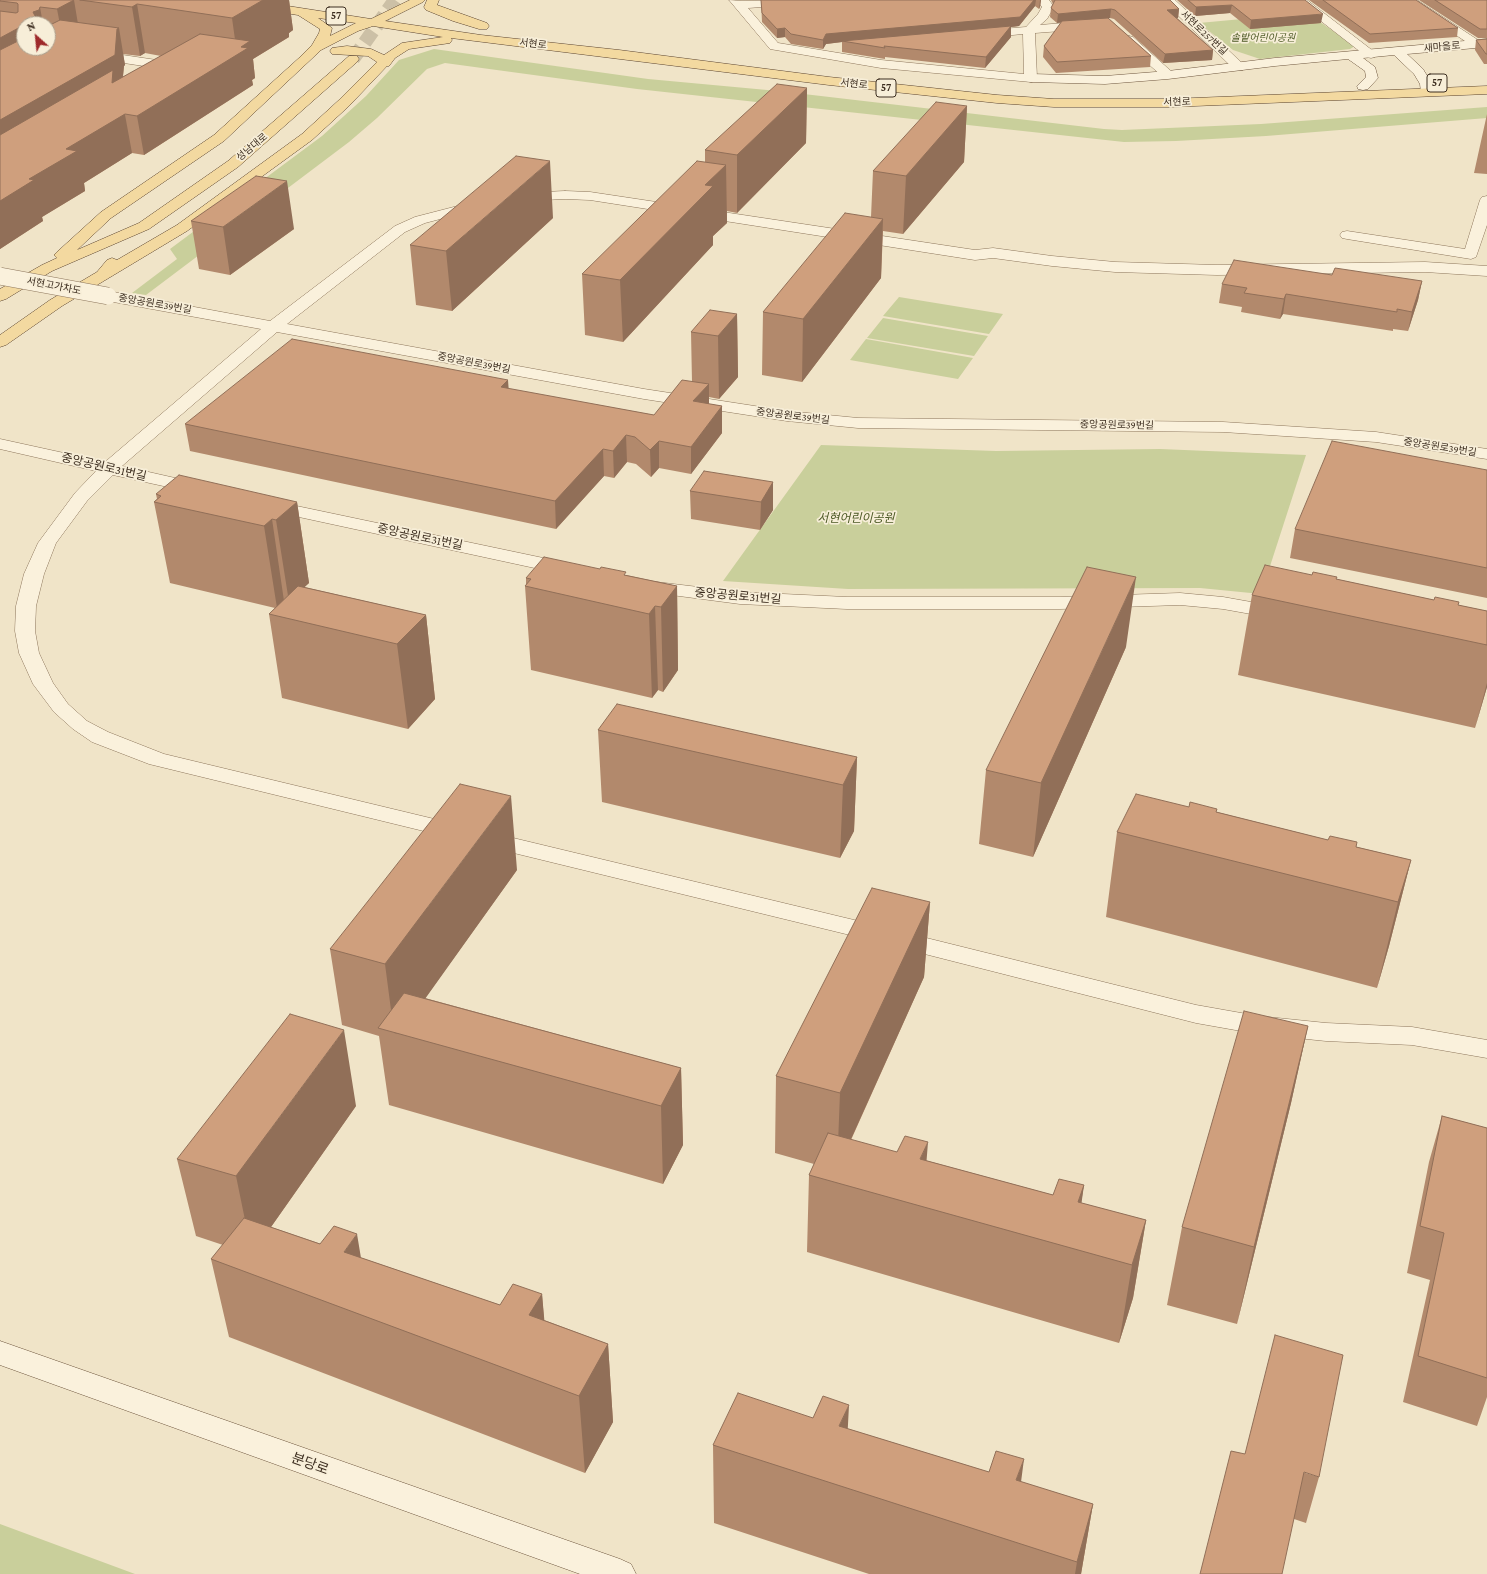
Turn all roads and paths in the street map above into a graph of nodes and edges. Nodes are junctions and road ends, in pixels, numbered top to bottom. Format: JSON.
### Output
{"nodes":[{"id":1,"x":226,"y":0,"type":"edge"},
{"id":2,"x":420,"y":0,"type":"edge"},
{"id":3,"x":433,"y":0,"type":"edge"},
{"id":4,"x":802,"y":0,"type":"edge"},
{"id":5,"x":1042,"y":0,"type":"edge"},
{"id":6,"x":1168,"y":0,"type":"edge"},
{"id":7,"x":1300,"y":0,"type":"edge"},
{"id":8,"x":1409,"y":0,"type":"edge"},
{"id":9,"x":737,"y":3,"type":"edge"},
{"id":10,"x":297,"y":5,"type":"edge"},
{"id":11,"x":333,"y":5,"type":"dead end"},
{"id":12,"x":379,"y":12,"type":"junction"},
{"id":13,"x":1102,"y":24,"type":"edge"},
{"id":14,"x":1029,"y":30,"type":"junction"},
{"id":15,"x":523,"y":31,"type":"dead end"},
{"id":16,"x":1121,"y":34,"type":"edge"},
{"id":17,"x":968,"y":35,"type":"edge"},
{"id":18,"x":481,"y":39,"type":"junction"},
{"id":19,"x":86,"y":40,"type":"edge"},
{"id":20,"x":1482,"y":44,"type":"edge"},
{"id":21,"x":845,"y":46,"type":"edge"},
{"id":22,"x":317,"y":47,"type":"junction"},
{"id":23,"x":56,"y":49,"type":"edge"},
{"id":24,"x":388,"y":49,"type":"junction"},
{"id":25,"x":65,"y":51,"type":"junction"},
{"id":26,"x":1398,"y":52,"type":"junction"},
{"id":27,"x":811,"y":53,"type":"junction"},
{"id":28,"x":1371,"y":54,"type":"junction"},
{"id":29,"x":1352,"y":56,"type":"junction"},
{"id":30,"x":353,"y":59,"type":"tunnel mouth"},
{"id":31,"x":46,"y":61,"type":"edge"},
{"id":32,"x":303,"y":61,"type":"junction"},
{"id":33,"x":1240,"y":66,"type":"junction"},
{"id":34,"x":1168,"y":76,"type":"junction"},
{"id":35,"x":1031,"y":78,"type":"junction"},
{"id":36,"x":157,"y":79,"type":"edge"},
{"id":37,"x":1487,"y":82,"type":"edge"},
{"id":38,"x":1363,"y":86,"type":"junction"},
{"id":39,"x":1427,"y":88,"type":"junction"},
{"id":40,"x":1487,"y":90,"type":"edge"},
{"id":41,"x":1487,"y":200,"type":"edge"},
{"id":42,"x":144,"y":226,"type":"junction"},
{"id":43,"x":1346,"y":235,"type":"dead end"},
{"id":44,"x":48,"y":268,"type":"junction"},
{"id":45,"x":1487,"y":271,"type":"edge"},
{"id":46,"x":102,"y":274,"type":"junction"},
{"id":47,"x":0,"y":276,"type":"edge"},
{"id":48,"x":0,"y":296,"type":"edge"},
{"id":49,"x":108,"y":296,"type":"joint"},
{"id":50,"x":275,"y":325,"type":"junction"},
{"id":51,"x":0,"y":342,"type":"edge"},
{"id":52,"x":0,"y":444,"type":"edge"},
{"id":53,"x":1487,"y":454,"type":"edge"},
{"id":54,"x":108,"y":468,"type":"junction"},
{"id":55,"x":220,"y":494,"type":"edge"},
{"id":56,"x":251,"y":501,"type":"edge"},
{"id":57,"x":586,"y":574,"type":"edge"},
{"id":58,"x":633,"y":584,"type":"edge"},
{"id":59,"x":1293,"y":616,"type":"edge"},
{"id":60,"x":1487,"y":1048,"type":"edge"},
{"id":61,"x":0,"y":1353,"type":"edge"},
{"id":62,"x":620,"y":1574,"type":"edge"}],
"edges":[{"from":1,"to":10,"type":"main road","name":"서현로","number":"57"},
{"from":2,"to":12,"type":"main road"},
{"from":3,"to":12,"type":"main road","name":"서현로","number":"57"},
{"from":4,"to":9,"type":"street"},
{"from":5,"to":14,"type":"street"},
{"from":6,"to":33,"type":"street","name":"서현로257번길"},
{"from":7,"to":28,"type":"street"},
{"from":8,"to":20,"type":"street"},
{"from":9,"to":27,"type":"street","name":"새마을로"},
{"from":10,"to":11,"type":"main road","name":"서현로","number":"57"},
{"from":10,"to":12,"type":"main road","name":"서현로","number":"57"},
{"from":10,"to":22,"type":"main road"},
{"from":12,"to":18,"type":"main road","name":"서현로","number":"57"},
{"from":12,"to":22,"type":"main road"},
{"from":12,"to":24,"type":"main road"},
{"from":13,"to":14,"type":"street"},
{"from":14,"to":17,"type":"street"},
{"from":14,"to":35,"type":"street"},
{"from":15,"to":38,"type":"main road","name":"서현로","number":"57"},
{"from":16,"to":34,"type":"street"},
{"from":18,"to":24,"type":"main road"},
{"from":18,"to":39,"type":"main road","name":"서현로","number":"57"},
{"from":19,"to":25,"type":"street"},
{"from":20,"to":26,"type":"street","name":"새마을로"},
{"from":21,"to":27,"type":"street"},
{"from":22,"to":32,"type":"main road"},
{"from":23,"to":25,"type":"street"},
{"from":24,"to":32,"type":"main road"},
{"from":24,"to":46,"type":"main road"},
{"from":25,"to":31,"type":"street"},
{"from":25,"to":36,"type":"street"},
{"from":26,"to":28,"type":"street","name":"새마을로"},
{"from":26,"to":39,"type":"street"},
{"from":27,"to":35,"type":"street","name":"새마을로"},
{"from":28,"to":29,"type":"street","name":"새마을로"},
{"from":29,"to":33,"type":"street","name":"새마을로"},
{"from":29,"to":38,"type":"street"},
{"from":30,"to":42,"type":"main road","name":"성남대로"},
{"from":32,"to":44,"type":"main road"},
{"from":33,"to":34,"type":"street","name":"새마을로"},
{"from":34,"to":35,"type":"street","name":"새마을로"},
{"from":37,"to":39,"type":"main road","name":"서현로","number":"57"},
{"from":38,"to":39,"type":"main road","name":"서현로","number":"57"},
{"from":39,"to":40,"type":"main road","name":"서현로","number":"57"},
{"from":41,"to":43,"type":"street"},
{"from":42,"to":44,"type":"main road","name":"성남대로"},
{"from":42,"to":46,"type":"main road","name":"성남대로"},
{"from":44,"to":48,"type":"main road","name":"성남대로"},
{"from":45,"to":50,"type":"street"},
{"from":46,"to":51,"type":"main road","name":"성남대로"},
{"from":47,"to":49,"type":"street","name":"서현고가차도","bridge":true},
{"from":49,"to":50,"type":"street","name":"중앙공원로39번길"},
{"from":50,"to":53,"type":"street","name":"중앙공원로39번길"},
{"from":50,"to":54,"type":"street"},
{"from":52,"to":54,"type":"street","name":"중앙공원로31번길"},
{"from":54,"to":55,"type":"street","name":"중앙공원로31번길"},
{"from":54,"to":60,"type":"street"},
{"from":56,"to":57,"type":"street","name":"중앙공원로31번길"},
{"from":58,"to":59,"type":"street","name":"중앙공원로31번길"},
{"from":61,"to":62,"type":"street","name":"분당로"}]}
